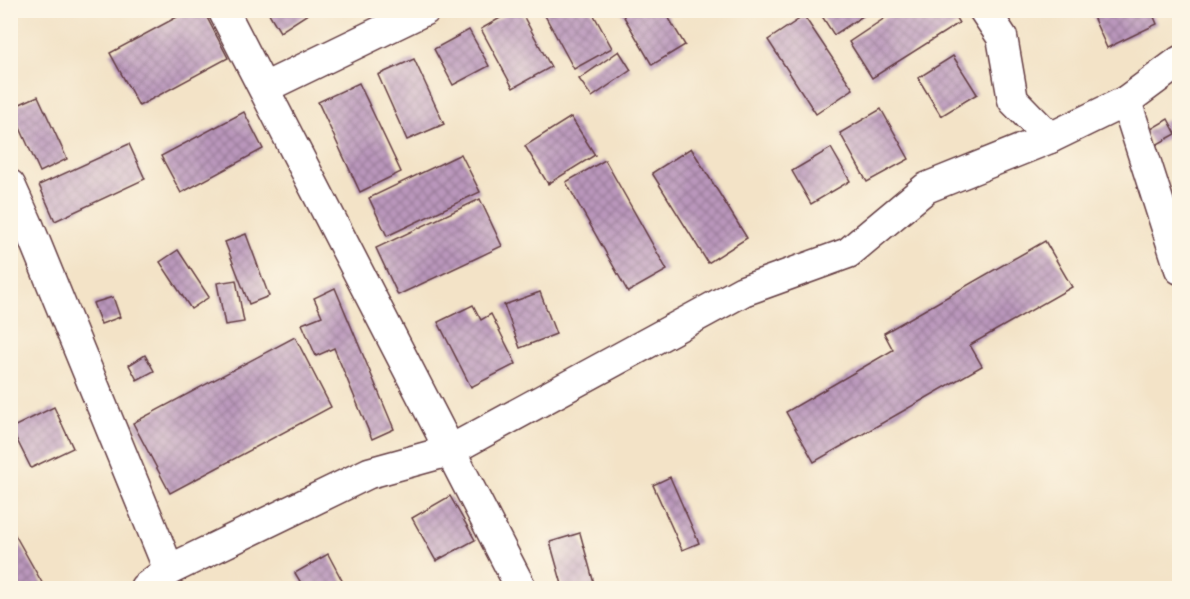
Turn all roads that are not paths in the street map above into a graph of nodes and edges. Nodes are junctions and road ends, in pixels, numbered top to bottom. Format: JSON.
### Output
{"nodes":[{"id":1,"x":223,"y":10,"type":"edge"},
{"id":2,"x":425,"y":10,"type":"edge"},
{"id":3,"x":984,"y":10,"type":"edge"},
{"id":4,"x":1179,"y":61,"type":"edge"},
{"id":5,"x":264,"y":88,"type":"junction"},
{"id":6,"x":1126,"y":101,"type":"junction"},
{"id":7,"x":1050,"y":138,"type":"junction"},
{"id":8,"x":10,"y":185,"type":"edge"},
{"id":9,"x":1179,"y":269,"type":"edge"},
{"id":10,"x":449,"y":451,"type":"junction"},
{"id":11,"x":169,"y":570,"type":"junction"},
{"id":12,"x":145,"y":588,"type":"edge"},
{"id":13,"x":521,"y":588,"type":"edge"}],
"edges":[{"from":1,"to":5,"type":"street"},
{"from":2,"to":5,"type":"street"},
{"from":3,"to":7,"type":"street"},
{"from":4,"to":6,"type":"street"},
{"from":5,"to":10,"type":"street"},
{"from":6,"to":7,"type":"street"},
{"from":6,"to":9,"type":"street"},
{"from":7,"to":10,"type":"street"},
{"from":8,"to":11,"type":"street"},
{"from":10,"to":11,"type":"street"},
{"from":10,"to":13,"type":"street"},
{"from":11,"to":12,"type":"street"}]}
